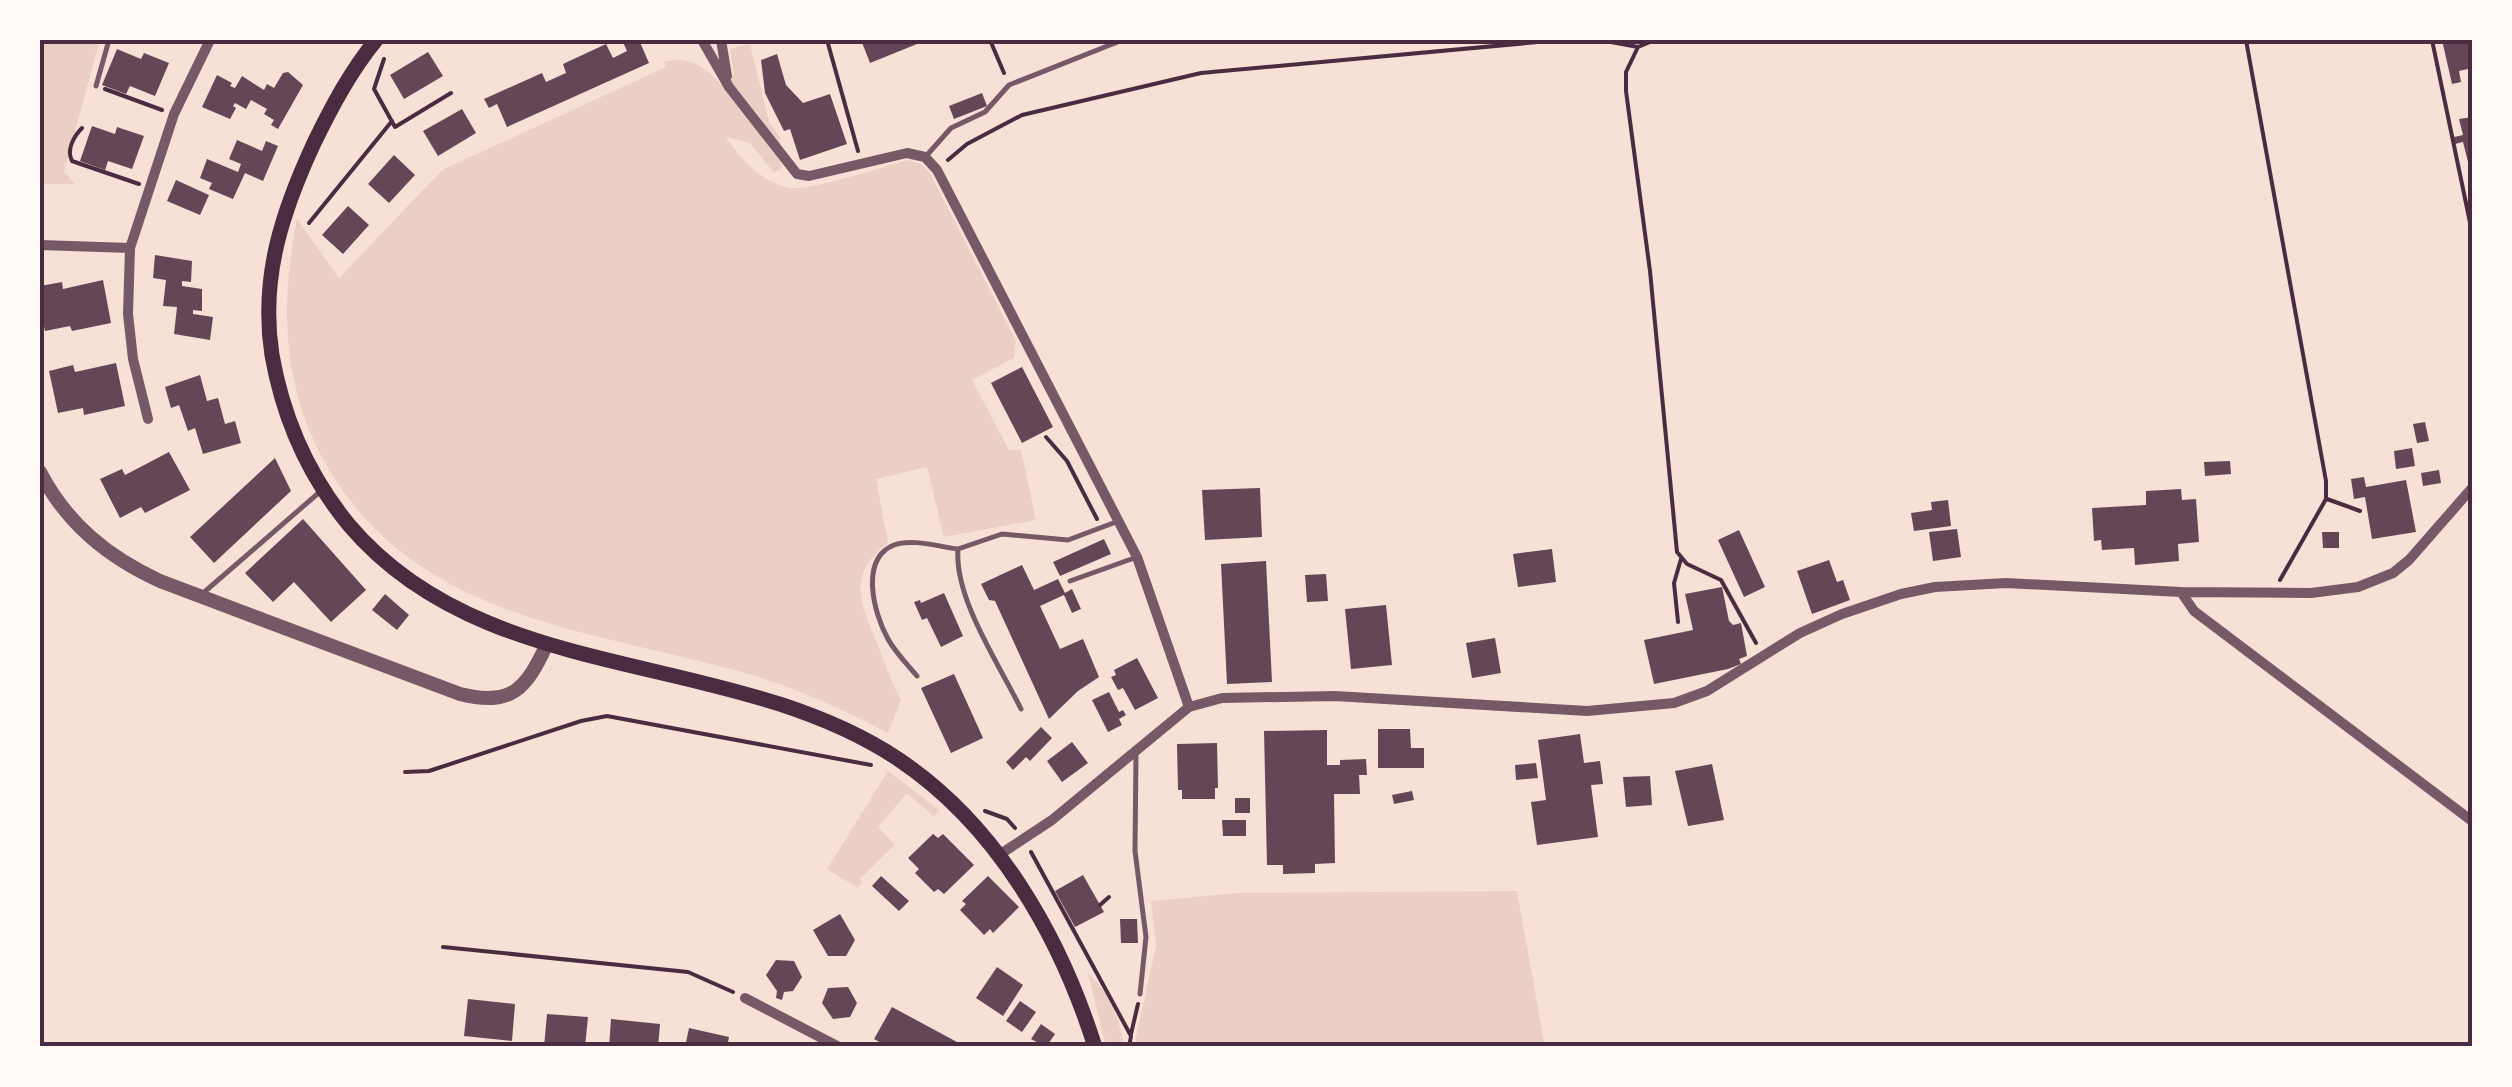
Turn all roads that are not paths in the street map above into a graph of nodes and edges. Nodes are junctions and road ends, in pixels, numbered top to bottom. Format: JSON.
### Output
{"nodes":[{"id":1,"x":109,"y":40,"type":"edge"},
{"id":2,"x":210,"y":40,"type":"edge"},
{"id":3,"x":376,"y":40,"type":"edge"},
{"id":4,"x":702,"y":40,"type":"edge"},
{"id":5,"x":721,"y":40,"type":"edge"},
{"id":6,"x":1120,"y":41,"type":"edge"},
{"id":7,"x":96,"y":86,"type":"road end"},
{"id":8,"x":729,"y":87,"type":"junction"},
{"id":9,"x":925,"y":158,"type":"junction"},
{"id":10,"x":40,"y":245,"type":"edge"},
{"id":11,"x":130,"y":248,"type":"junction"},
{"id":12,"x":148,"y":419,"type":"dead end"},
{"id":13,"x":40,"y":472,"type":"edge"},
{"id":14,"x":2472,"y":488,"type":"edge"},
{"id":15,"x":322,"y":490,"type":"junction"},
{"id":16,"x":1119,"y":520,"type":"junction"},
{"id":17,"x":958,"y":549,"type":"junction"},
{"id":18,"x":1138,"y":558,"type":"junction"},
{"id":19,"x":1070,"y":581,"type":"dead end"},
{"id":20,"x":2181,"y":592,"type":"junction"},
{"id":21,"x":200,"y":596,"type":"junction"},
{"id":22,"x":548,"y":644,"type":"junction"},
{"id":23,"x":918,"y":676,"type":"dead end"},
{"id":24,"x":1189,"y":707,"type":"junction"},
{"id":25,"x":1020,"y":708,"type":"dead end"},
{"id":26,"x":1136,"y":750,"type":"junction"},
{"id":27,"x":2472,"y":821,"type":"edge"},
{"id":28,"x":999,"y":855,"type":"junction"},
{"id":29,"x":1140,"y":994,"type":"road end"},
{"id":30,"x":745,"y":998,"type":"road end"},
{"id":31,"x":839,"y":1047,"type":"edge"},
{"id":32,"x":1095,"y":1047,"type":"edge"}],
"edges":[{"from":1,"to":7,"type":"lane"},
{"from":2,"to":11,"type":"street"},
{"from":3,"to":15,"type":"main road"},
{"from":4,"to":8,"type":"street"},
{"from":5,"to":8,"type":"street"},
{"from":6,"to":9,"type":"lane"},
{"from":8,"to":9,"type":"street"},
{"from":9,"to":16,"type":"street"},
{"from":10,"to":11,"type":"street"},
{"from":11,"to":12,"type":"street"},
{"from":13,"to":21,"type":"street"},
{"from":14,"to":20,"type":"street"},
{"from":15,"to":21,"type":"lane"},
{"from":15,"to":22,"type":"main road"},
{"from":16,"to":17,"type":"lane"},
{"from":16,"to":18,"type":"street"},
{"from":17,"to":23,"type":"lane"},
{"from":17,"to":25,"type":"lane"},
{"from":18,"to":19,"type":"lane"},
{"from":18,"to":24,"type":"street"},
{"from":20,"to":24,"type":"street"},
{"from":20,"to":27,"type":"street"},
{"from":21,"to":22,"type":"street"},
{"from":22,"to":28,"type":"main road"},
{"from":24,"to":26,"type":"street"},
{"from":26,"to":28,"type":"street"},
{"from":26,"to":29,"type":"lane"},
{"from":28,"to":32,"type":"main road"},
{"from":30,"to":31,"type":"street"}]}
